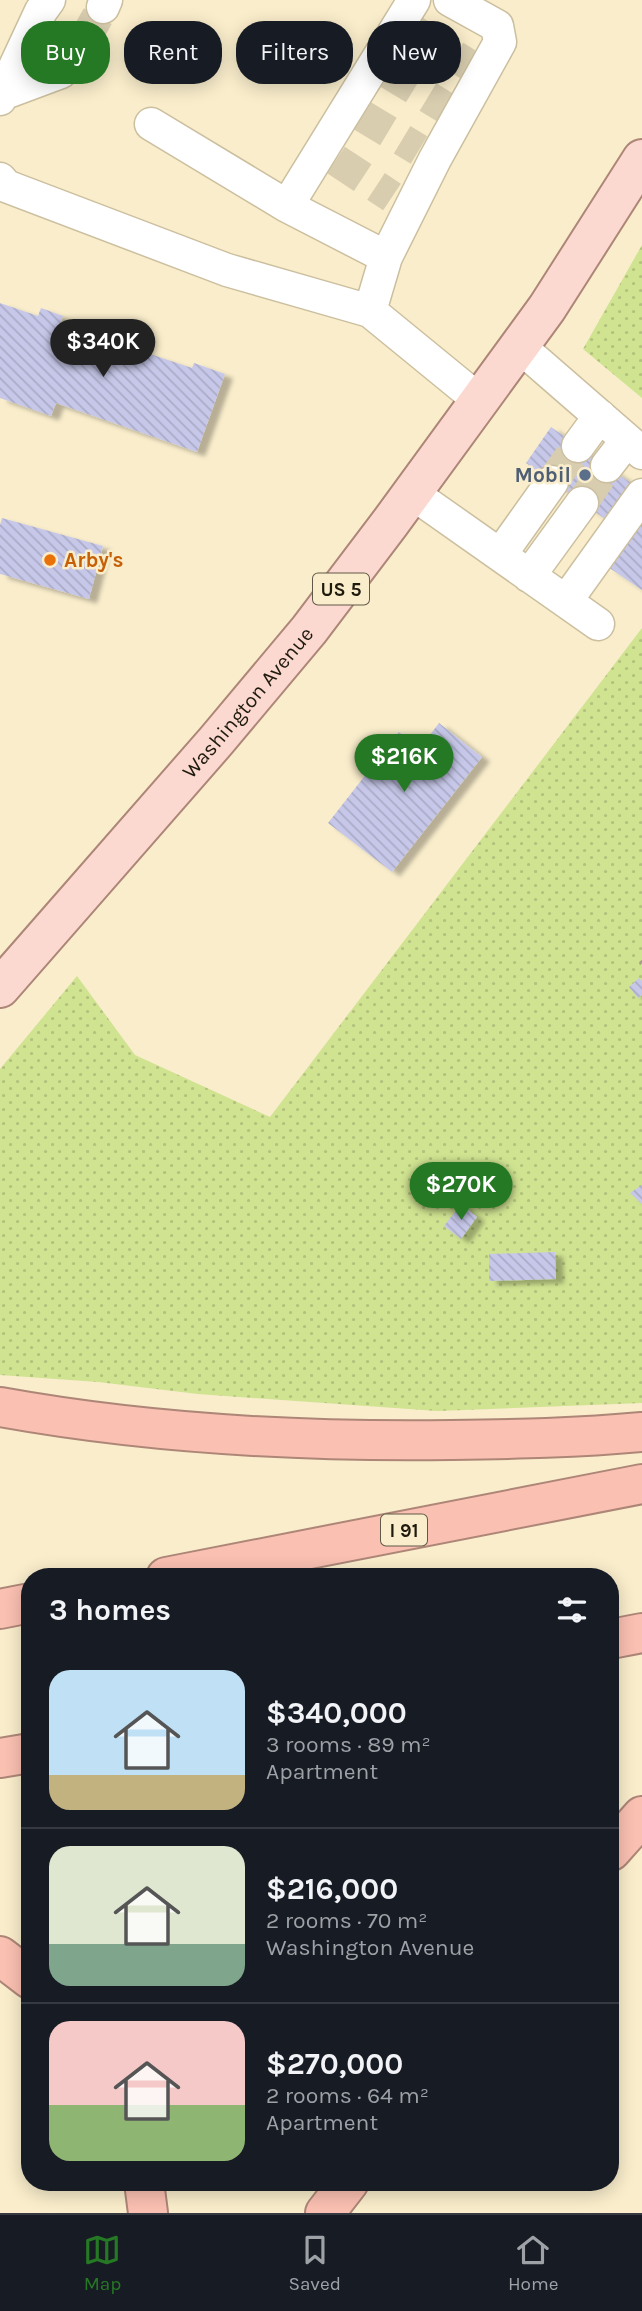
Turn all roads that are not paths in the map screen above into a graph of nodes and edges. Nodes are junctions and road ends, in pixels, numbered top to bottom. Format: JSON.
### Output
{"nodes":[{"id":1,"x":49,"y":0,"type":"edge"},
{"id":2,"x":450,"y":0,"type":"edge"},
{"id":3,"x":409,"y":17,"type":"edge"},
{"id":4,"x":32,"y":84,"type":"edge"},
{"id":5,"x":1,"y":97,"type":"edge"},
{"id":6,"x":151,"y":124,"type":"dead end"},
{"id":7,"x":642,"y":159,"type":"edge"},
{"id":8,"x":0,"y":179,"type":"edge"},
{"id":9,"x":287,"y":206,"type":"junction"},
{"id":10,"x":386,"y":257,"type":"junction"},
{"id":11,"x":370,"y":311,"type":"junction"},
{"id":12,"x":519,"y":346,"type":"junction"},
{"id":13,"x":480,"y":401,"type":"junction"},
{"id":14,"x":600,"y":416,"type":"junction"},
{"id":15,"x":578,"y":446,"type":"tunnel mouth"},
{"id":16,"x":634,"y":446,"type":"edge"},
{"id":17,"x":607,"y":466,"type":"tunnel mouth"},
{"id":18,"x":552,"y":482,"type":"tunnel mouth"},
{"id":19,"x":412,"y":493,"type":"junction"},
{"id":20,"x":642,"y":495,"type":"edge"},
{"id":21,"x":582,"y":503,"type":"tunnel mouth"},
{"id":22,"x":500,"y":555,"type":"junction"},
{"id":23,"x":529,"y":576,"type":"junction"},
{"id":24,"x":566,"y":601,"type":"junction"},
{"id":25,"x":598,"y":624,"type":"dead end"},
{"id":26,"x":0,"y":988,"type":"edge"},
{"id":27,"x":0,"y":1407,"type":"edge"},
{"id":28,"x":642,"y":1432,"type":"edge"},
{"id":29,"x":642,"y":1484,"type":"edge"},
{"id":30,"x":212,"y":1568,"type":"edge"},
{"id":31,"x":21,"y":1605,"type":"edge"},
{"id":32,"x":0,"y":1609,"type":"edge"},
{"id":33,"x":642,"y":1633,"type":"edge"},
{"id":34,"x":619,"y":1637,"type":"edge"},
{"id":35,"x":21,"y":1754,"type":"edge"},
{"id":36,"x":0,"y":1758,"type":"edge"},
{"id":37,"x":642,"y":1816,"type":"edge"},
{"id":38,"x":619,"y":1842,"type":"edge"},
{"id":39,"x":0,"y":1956,"type":"edge"},
{"id":40,"x":21,"y":1972,"type":"edge"},
{"id":41,"x":145,"y":2191,"type":"edge"},
{"id":42,"x":342,"y":2191,"type":"edge"},
{"id":43,"x":148,"y":2213,"type":"edge"},
{"id":44,"x":325,"y":2213,"type":"edge"}],
"edges":[{"from":1,"to":5,"type":"lane"},
{"from":2,"to":10,"type":"lane"},
{"from":3,"to":9,"type":"lane"},
{"from":4,"to":5,"type":"lane"},
{"from":6,"to":9,"type":"lane"},
{"from":7,"to":12,"type":"main road","name":"Washington Avenue","number":"US 5"},
{"from":8,"to":11,"type":"lane"},
{"from":9,"to":10,"type":"lane"},
{"from":10,"to":11,"type":"lane"},
{"from":11,"to":13,"type":"lane"},
{"from":12,"to":13,"type":"main road","name":"Washington Avenue","number":"US 5"},
{"from":12,"to":14,"type":"lane"},
{"from":13,"to":19,"type":"main road","name":"Washington Avenue","number":"US 5"},
{"from":14,"to":15,"type":"lane"},
{"from":14,"to":16,"type":"lane"},
{"from":16,"to":17,"type":"lane"},
{"from":18,"to":22,"type":"lane"},
{"from":19,"to":22,"type":"lane"},
{"from":19,"to":26,"type":"main road","name":"Washington Avenue","number":"US 5"},
{"from":20,"to":24,"type":"lane"},
{"from":21,"to":23,"type":"lane"},
{"from":22,"to":23,"type":"lane"},
{"from":23,"to":24,"type":"lane"},
{"from":24,"to":25,"type":"lane"},
{"from":27,"to":28,"type":"highway"},
{"from":29,"to":30,"type":"highway","number":"I 91"},
{"from":31,"to":32,"type":"highway"},
{"from":33,"to":34,"type":"highway"},
{"from":35,"to":36,"type":"highway"},
{"from":37,"to":38,"type":"highway"},
{"from":39,"to":40,"type":"highway"},
{"from":41,"to":43,"type":"highway"},
{"from":42,"to":44,"type":"highway"}]}
